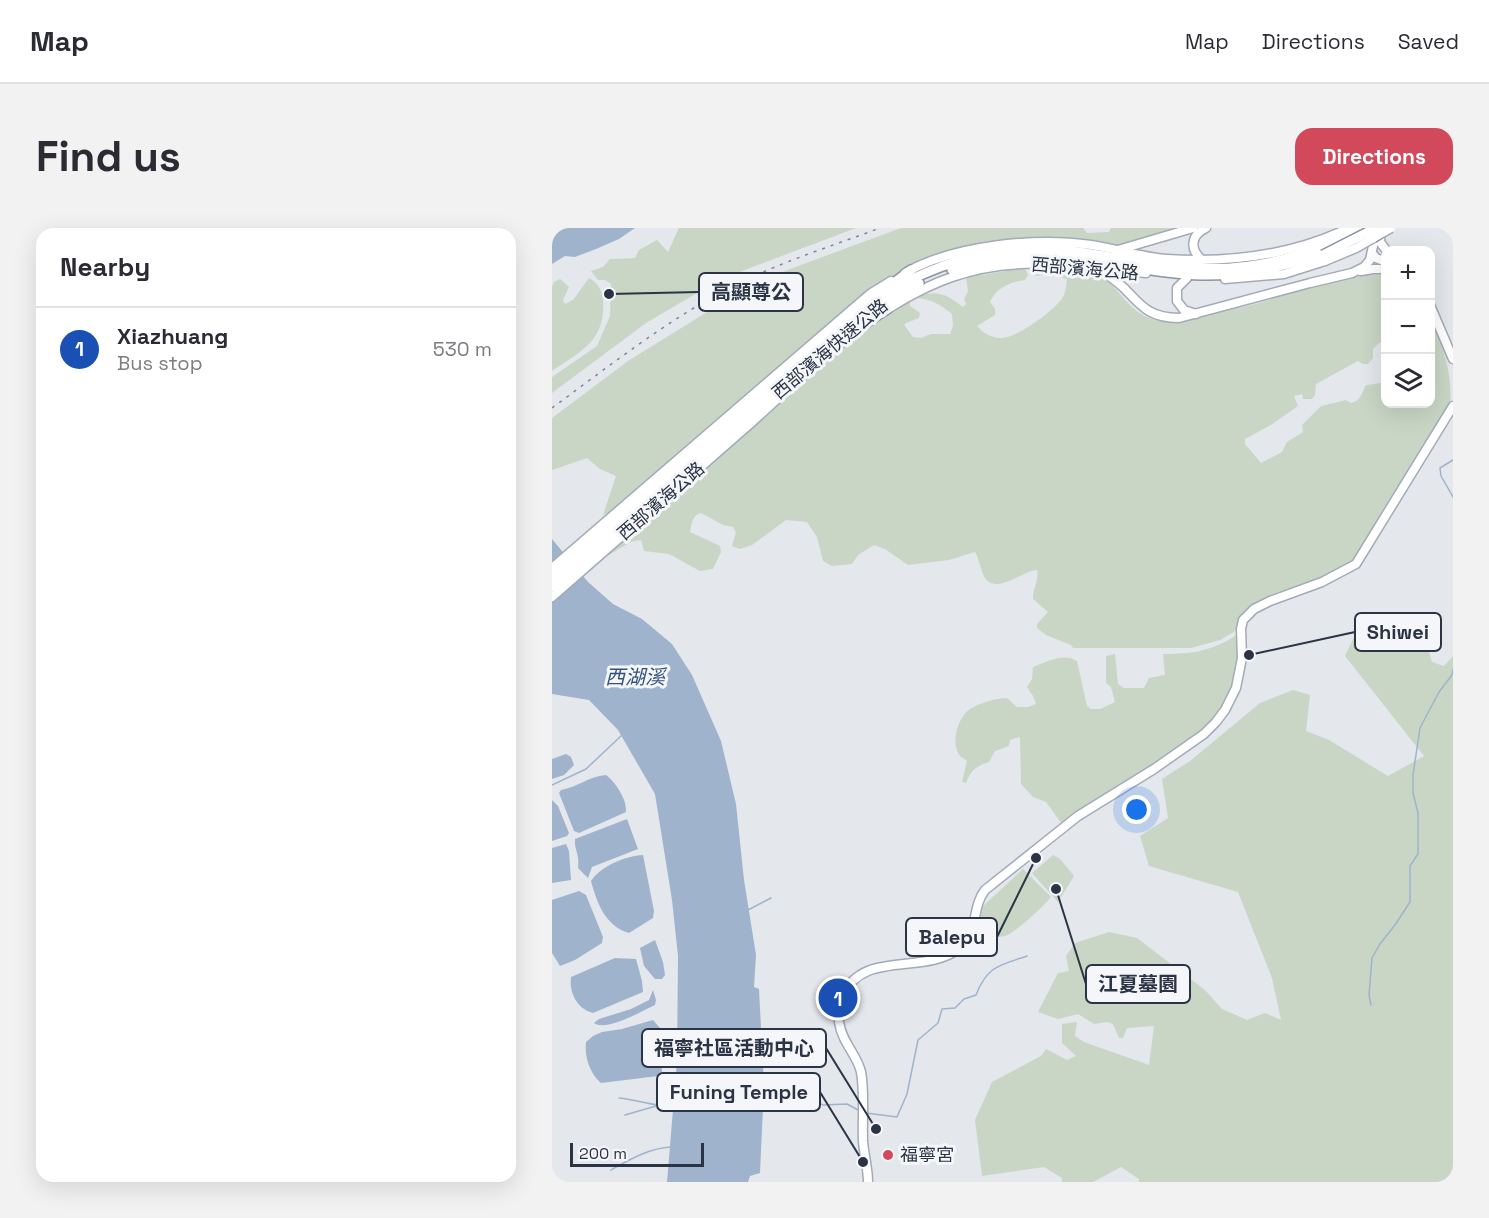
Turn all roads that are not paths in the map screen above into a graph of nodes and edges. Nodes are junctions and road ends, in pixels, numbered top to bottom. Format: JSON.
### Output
{"nodes":[{"id":1,"x":1193,"y":228,"type":"edge"},
{"id":2,"x":1206,"y":228,"type":"edge"},
{"id":3,"x":1349,"y":228,"type":"edge"},
{"id":4,"x":1362,"y":228,"type":"edge"},
{"id":5,"x":1391,"y":228,"type":"edge"},
{"id":6,"x":1378,"y":231,"type":"edge"},
{"id":7,"x":1384,"y":246,"type":"edge"},
{"id":8,"x":1117,"y":250,"type":"junction"},
{"id":9,"x":1320,"y":252,"type":"junction"},
{"id":10,"x":1372,"y":253,"type":"junction"},
{"id":11,"x":1381,"y":254,"type":"edge"},
{"id":12,"x":1202,"y":260,"type":"junction"},
{"id":13,"x":1381,"y":260,"type":"edge"},
{"id":14,"x":1098,"y":267,"type":"junction"},
{"id":15,"x":1381,"y":269,"type":"edge"},
{"id":16,"x":911,"y":270,"type":"junction"},
{"id":17,"x":1352,"y":273,"type":"junction"},
{"id":18,"x":1187,"y":278,"type":"junction"},
{"id":19,"x":887,"y":309,"type":"junction"},
{"id":20,"x":1197,"y":314,"type":"junction"},
{"id":21,"x":1435,"y":315,"type":"edge"},
{"id":22,"x":833,"y":333,"type":"junction"},
{"id":23,"x":1453,"y":359,"type":"edge"},
{"id":24,"x":814,"y":361,"type":"junction"},
{"id":25,"x":1453,"y":406,"type":"edge"},
{"id":26,"x":582,"y":556,"type":"junction"},
{"id":27,"x":552,"y":568,"type":"edge"},
{"id":28,"x":552,"y":577,"type":"edge"},
{"id":29,"x":552,"y":587,"type":"edge"},
{"id":30,"x":552,"y":597,"type":"edge"},
{"id":31,"x":868,"y":1182,"type":"edge"}],
"edges":[{"from":1,"to":8,"type":"main road"},
{"from":2,"to":12,"type":"main road"},
{"from":3,"to":9,"type":"main road"},
{"from":4,"to":9,"type":"highway","name":"西部濱海快速公路"},
{"from":5,"to":6,"type":"main road","bridge":true},
{"from":6,"to":7,"type":"main road"},
{"from":6,"to":9,"type":"highway","name":"西部濱海快速公路","bridge":true},
{"from":6,"to":10,"type":"main road"},
{"from":6,"to":10,"type":"main road"},
{"from":8,"to":12,"type":"main road","name":"西部濱海公路"},
{"from":8,"to":16,"type":"main road","name":"西部濱海公路"},
{"from":9,"to":12,"type":"main road","name":"西部濱海公路"},
{"from":9,"to":18,"type":"main road","name":"西部濱海公路"},
{"from":9,"to":22,"type":"highway","name":"西部濱海快速公路"},
{"from":9,"to":24,"type":"highway","name":"西部濱海快速公路"},
{"from":10,"to":11,"type":"main road"},
{"from":10,"to":13,"type":"main road"},
{"from":10,"to":17,"type":"main road"},
{"from":14,"to":18,"type":"main road","name":"西部濱海公路"},
{"from":14,"to":19,"type":"main road","name":"西部濱海公路"},
{"from":14,"to":20,"type":"main road"},
{"from":15,"to":17,"type":"main road"},
{"from":16,"to":22,"type":"highway"},
{"from":16,"to":26,"type":"main road","name":"西部濱海公路"},
{"from":17,"to":20,"type":"main road"},
{"from":18,"to":20,"type":"main road"},
{"from":19,"to":24,"type":"highway"},
{"from":19,"to":26,"type":"main road","name":"西部濱海公路"},
{"from":21,"to":23,"type":"main road"},
{"from":22,"to":26,"type":"highway","name":"西部濱海快速公路"},
{"from":24,"to":26,"type":"highway","name":"西部濱海快速公路"},
{"from":25,"to":31,"type":"main road"},
{"from":26,"to":27,"type":"main road"},
{"from":26,"to":28,"type":"highway","name":"西部濱海快速公路"},
{"from":26,"to":29,"type":"highway","name":"西部濱海快速公路"},
{"from":26,"to":30,"type":"main road"}]}
